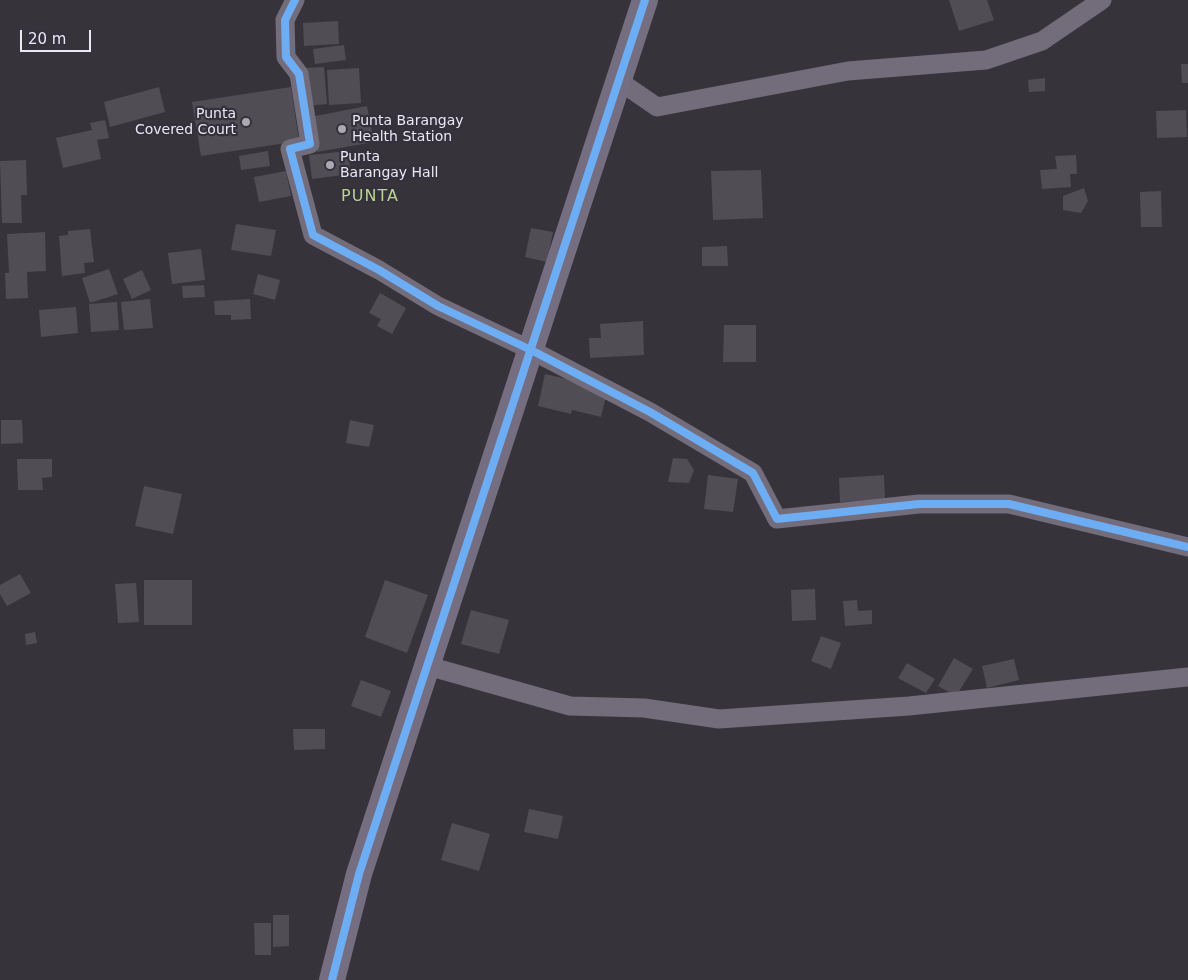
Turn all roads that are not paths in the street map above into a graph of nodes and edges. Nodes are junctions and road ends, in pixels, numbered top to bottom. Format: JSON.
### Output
{"nodes":[{"id":1,"x":295,"y":0,"type":"edge"},
{"id":2,"x":645,"y":0,"type":"edge"},
{"id":3,"x":1102,"y":0,"type":"edge"},
{"id":4,"x":618,"y":81,"type":"junction"},
{"id":5,"x":531,"y":350,"type":"junction"},
{"id":6,"x":1188,"y":547,"type":"edge"},
{"id":7,"x":428,"y":666,"type":"junction"},
{"id":8,"x":1188,"y":678,"type":"edge"},
{"id":9,"x":332,"y":980,"type":"edge"}],
"edges":[{"from":1,"to":5,"type":"street"},
{"from":2,"to":4,"type":"street"},
{"from":3,"to":4,"type":"street"},
{"from":4,"to":5,"type":"street"},
{"from":5,"to":6,"type":"street"},
{"from":5,"to":7,"type":"street"},
{"from":7,"to":8,"type":"street"},
{"from":7,"to":9,"type":"street"}]}
